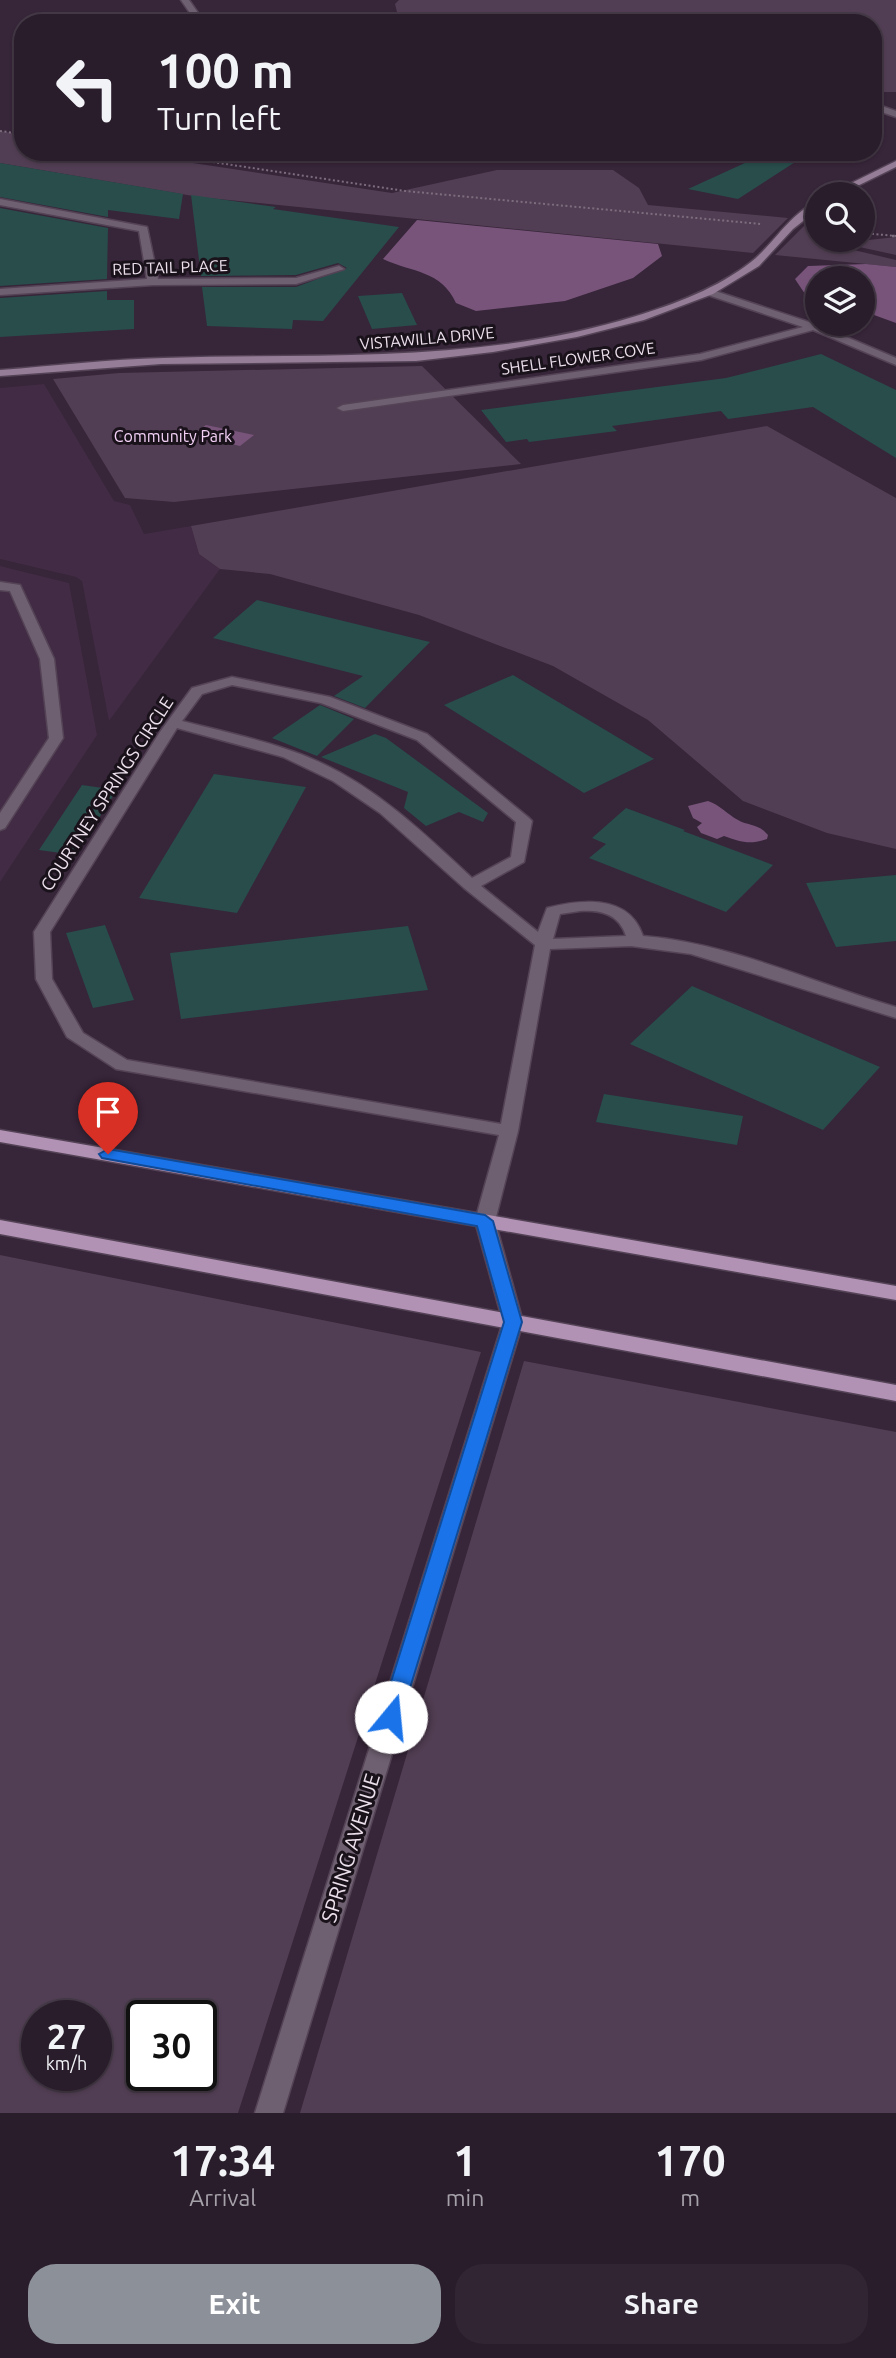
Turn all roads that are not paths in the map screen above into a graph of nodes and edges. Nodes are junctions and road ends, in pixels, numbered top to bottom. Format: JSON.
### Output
{"nodes":[{"id":1,"x":896,"y":164,"type":"edge"},
{"id":2,"x":859,"y":182,"type":"edge"},
{"id":3,"x":0,"y":202,"type":"edge"},
{"id":4,"x":805,"y":215,"type":"edge"},
{"id":5,"x":339,"y":269,"type":"dead end"},
{"id":6,"x":153,"y":282,"type":"junction"},
{"id":7,"x":0,"y":292,"type":"edge"},
{"id":8,"x":709,"y":292,"type":"junction"},
{"id":9,"x":805,"y":324,"type":"edge"},
{"id":10,"x":805,"y":329,"type":"edge"},
{"id":11,"x":835,"y":336,"type":"edge"},
{"id":12,"x":896,"y":362,"type":"edge"},
{"id":13,"x":0,"y":373,"type":"edge"},
{"id":14,"x":344,"y":408,"type":"dead end"},
{"id":15,"x":0,"y":586,"type":"edge"},
{"id":16,"x":174,"y":723,"type":"junction"},
{"id":17,"x":0,"y":825,"type":"edge"},
{"id":18,"x":470,"y":885,"type":"junction"},
{"id":19,"x":637,"y":943,"type":"junction"},
{"id":20,"x":543,"y":944,"type":"junction"},
{"id":21,"x":896,"y":1013,"type":"edge"},
{"id":22,"x":509,"y":1131,"type":"junction"},
{"id":23,"x":0,"y":1136,"type":"edge"},
{"id":24,"x":485,"y":1221,"type":"junction"},
{"id":25,"x":0,"y":1227,"type":"edge"},
{"id":26,"x":896,"y":1293,"type":"edge"},
{"id":27,"x":513,"y":1322,"type":"junction"},
{"id":28,"x":896,"y":1393,"type":"edge"},
{"id":29,"x":269,"y":2113,"type":"edge"}],
"edges":[{"from":1,"to":2,"type":"street"},
{"from":3,"to":6,"type":"street"},
{"from":4,"to":8,"type":"street","name":"VISTAWILLA DRIVE"},
{"from":5,"to":6,"type":"street","name":"RED TAIL PLACE"},
{"from":6,"to":7,"type":"street","name":"RED TAIL PLACE"},
{"from":8,"to":9,"type":"street"},
{"from":8,"to":13,"type":"street","name":"VISTAWILLA DRIVE"},
{"from":10,"to":14,"type":"street","name":"SHELL FLOWER COVE"},
{"from":11,"to":12,"type":"street"},
{"from":15,"to":17,"type":"street"},
{"from":16,"to":18,"type":"street"},
{"from":16,"to":18,"type":"street","name":"COURTNEY SPRINGS CIRCLE"},
{"from":16,"to":22,"type":"street","name":"COURTNEY SPRINGS CIRCLE"},
{"from":18,"to":20,"type":"street"},
{"from":19,"to":20,"type":"street"},
{"from":19,"to":20,"type":"street"},
{"from":19,"to":21,"type":"street"},
{"from":20,"to":22,"type":"street"},
{"from":22,"to":24,"type":"street"},
{"from":23,"to":24,"type":"main road"},
{"from":24,"to":26,"type":"main road"},
{"from":24,"to":27,"type":"street"},
{"from":25,"to":27,"type":"main road"},
{"from":27,"to":28,"type":"main road"},
{"from":27,"to":29,"type":"street","name":"SPRING AVENUE"}]}
